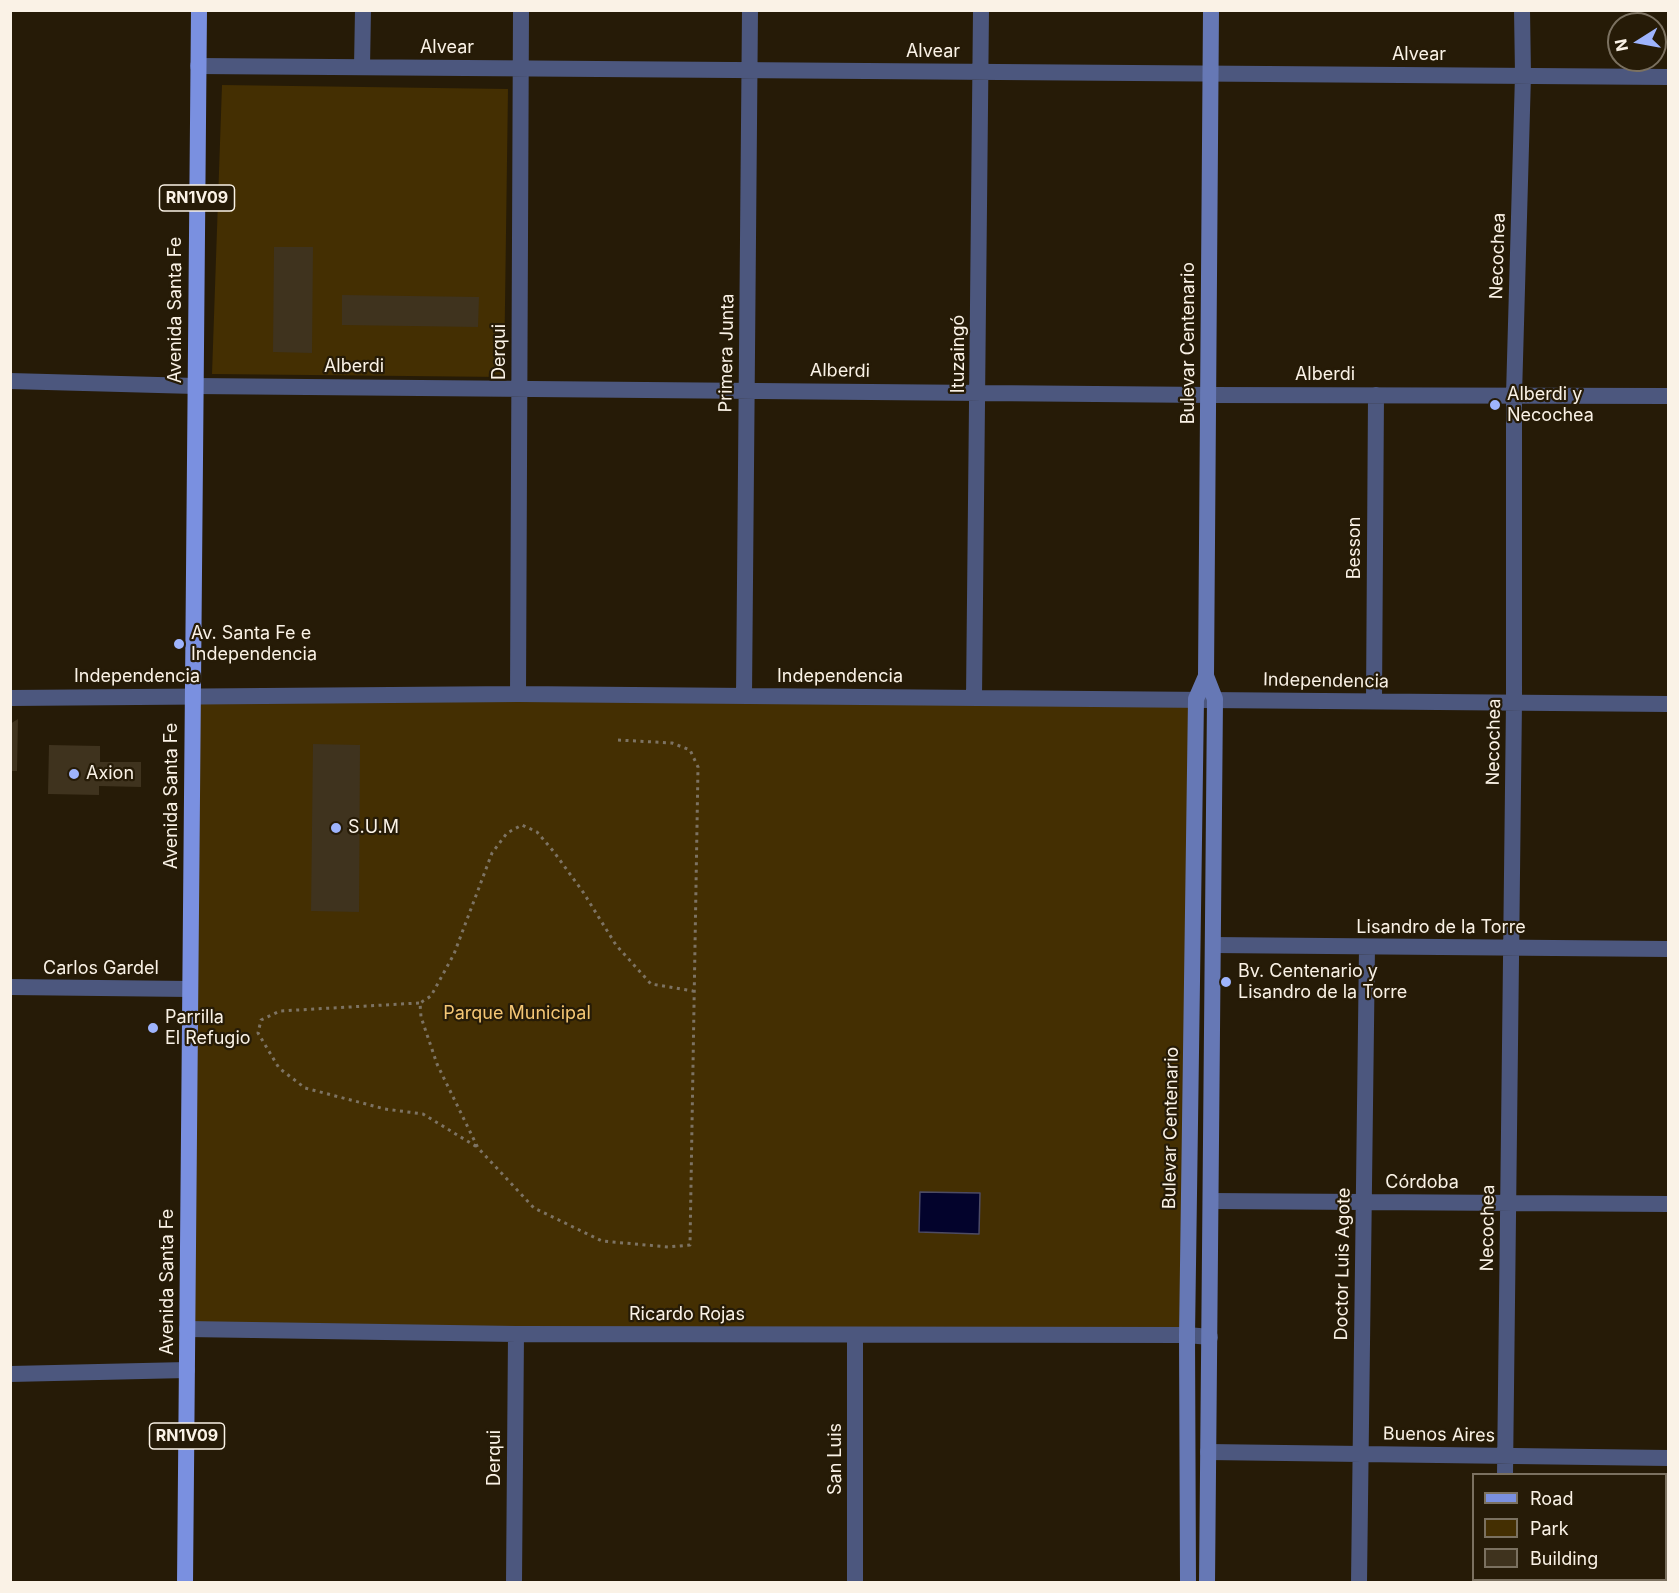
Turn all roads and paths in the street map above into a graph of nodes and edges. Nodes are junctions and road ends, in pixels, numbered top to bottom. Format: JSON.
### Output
{"nodes":[{"id":1,"x":199,"y":10,"type":"edge"},
{"id":2,"x":363,"y":10,"type":"edge"},
{"id":3,"x":521,"y":10,"type":"edge"},
{"id":4,"x":750,"y":10,"type":"edge"},
{"id":5,"x":981,"y":10,"type":"edge"},
{"id":6,"x":1211,"y":10,"type":"edge"},
{"id":7,"x":1522,"y":10,"type":"edge"},
{"id":8,"x":198,"y":66,"type":"junction"},
{"id":9,"x":362,"y":67,"type":"junction"},
{"id":10,"x":521,"y":68,"type":"junction"},
{"id":11,"x":750,"y":70,"type":"junction"},
{"id":12,"x":980,"y":71,"type":"junction"},
{"id":13,"x":1210,"y":73,"type":"junction"},
{"id":14,"x":1523,"y":75,"type":"junction"},
{"id":15,"x":1668,"y":77,"type":"edge"},
{"id":16,"x":10,"y":381,"type":"edge"},
{"id":17,"x":195,"y":386,"type":"junction"},
{"id":18,"x":519,"y":388,"type":"junction"},
{"id":19,"x":746,"y":390,"type":"junction"},
{"id":20,"x":978,"y":392,"type":"junction"},
{"id":21,"x":1208,"y":395,"type":"junction"},
{"id":22,"x":1376,"y":395,"type":"junction"},
{"id":23,"x":1514,"y":395,"type":"junction"},
{"id":24,"x":1668,"y":396,"type":"edge"},
{"id":25,"x":1206,"y":676,"type":"junction"},
{"id":26,"x":518,"y":694,"type":"junction"},
{"id":27,"x":193,"y":696,"type":"junction"},
{"id":28,"x":744,"y":696,"type":"junction"},
{"id":29,"x":974,"y":697,"type":"junction"},
{"id":30,"x":10,"y":698,"type":"edge"},
{"id":31,"x":1196,"y":699,"type":"junction"},
{"id":32,"x":1215,"y":699,"type":"junction"},
{"id":33,"x":1374,"y":701,"type":"junction"},
{"id":34,"x":1514,"y":702,"type":"junction"},
{"id":35,"x":1668,"y":704,"type":"edge"},
{"id":36,"x":618,"y":740,"type":"dead end"},
{"id":37,"x":1213,"y":945,"type":"junction"},
{"id":38,"x":1367,"y":947,"type":"junction"},
{"id":39,"x":1511,"y":948,"type":"junction"},
{"id":40,"x":1668,"y":949,"type":"edge"},
{"id":41,"x":10,"y":987,"type":"edge"},
{"id":42,"x":190,"y":989,"type":"junction"},
{"id":43,"x":693,"y":991,"type":"junction"},
{"id":44,"x":420,"y":1003,"type":"junction"},
{"id":45,"x":478,"y":1148,"type":"junction"},
{"id":46,"x":1211,"y":1201,"type":"junction"},
{"id":47,"x":1364,"y":1202,"type":"junction"},
{"id":48,"x":1508,"y":1203,"type":"junction"},
{"id":49,"x":1668,"y":1204,"type":"edge"},
{"id":50,"x":187,"y":1329,"type":"junction"},
{"id":51,"x":516,"y":1334,"type":"junction"},
{"id":52,"x":855,"y":1335,"type":"junction"},
{"id":53,"x":1187,"y":1335,"type":"junction"},
{"id":54,"x":1210,"y":1337,"type":"junction"},
{"id":55,"x":187,"y":1370,"type":"junction"},
{"id":56,"x":10,"y":1374,"type":"edge"},
{"id":57,"x":1208,"y":1452,"type":"junction"},
{"id":58,"x":1360,"y":1454,"type":"junction"},
{"id":59,"x":1505,"y":1456,"type":"junction"},
{"id":60,"x":1668,"y":1458,"type":"edge"},
{"id":61,"x":1505,"y":1473,"type":"edge"},
{"id":62,"x":185,"y":1582,"type":"edge"},
{"id":63,"x":514,"y":1582,"type":"edge"},
{"id":64,"x":855,"y":1582,"type":"edge"},
{"id":65,"x":1188,"y":1582,"type":"edge"},
{"id":66,"x":1207,"y":1582,"type":"edge"},
{"id":67,"x":1359,"y":1582,"type":"edge"}],
"edges":[{"from":1,"to":8,"type":"main road","name":"Avenida Santa Fe","number":"RN1V09"},
{"from":2,"to":9,"type":"street"},
{"from":3,"to":10,"type":"street","name":"Derqui"},
{"from":4,"to":11,"type":"street","name":"Primera Junta"},
{"from":5,"to":12,"type":"street","name":"Ituzaingó"},
{"from":6,"to":13,"type":"main road","name":"Bulevar Centenario"},
{"from":7,"to":14,"type":"street","name":"Necochea"},
{"from":8,"to":9,"type":"street","name":"Alvear"},
{"from":8,"to":17,"type":"main road","name":"Avenida Santa Fe","number":"RN1V09"},
{"from":9,"to":10,"type":"street","name":"Alvear"},
{"from":10,"to":11,"type":"street","name":"Alvear"},
{"from":10,"to":18,"type":"street","name":"Derqui"},
{"from":11,"to":12,"type":"street","name":"Alvear"},
{"from":11,"to":19,"type":"street","name":"Primera Junta"},
{"from":12,"to":13,"type":"street","name":"Alvear"},
{"from":12,"to":20,"type":"street","name":"Ituzaingó"},
{"from":13,"to":14,"type":"street","name":"Alvear"},
{"from":13,"to":21,"type":"main road","name":"Bulevar Centenario"},
{"from":14,"to":15,"type":"street","name":"Alvear"},
{"from":14,"to":23,"type":"street","name":"Necochea"},
{"from":16,"to":17,"type":"street","name":"Alberdi"},
{"from":17,"to":18,"type":"street","name":"Alberdi"},
{"from":17,"to":27,"type":"main road","name":"Avenida Santa Fe","number":"RN1V09"},
{"from":18,"to":19,"type":"street","name":"Alberdi"},
{"from":18,"to":26,"type":"street","name":"Derqui"},
{"from":19,"to":20,"type":"street","name":"Alberdi"},
{"from":19,"to":28,"type":"street","name":"Primera Junta"},
{"from":20,"to":21,"type":"street","name":"Alberdi"},
{"from":20,"to":29,"type":"street","name":"Ituzaingó"},
{"from":21,"to":22,"type":"street","name":"Alberdi"},
{"from":21,"to":25,"type":"main road","name":"Bulevar Centenario"},
{"from":22,"to":23,"type":"street","name":"Alberdi"},
{"from":22,"to":33,"type":"street","name":"Besson"},
{"from":23,"to":24,"type":"street","name":"Alberdi"},
{"from":23,"to":34,"type":"street","name":"Necochea"},
{"from":25,"to":31,"type":"main road","name":"Bulevar Centenario"},
{"from":25,"to":32,"type":"main road","name":"Bulevar Centenario"},
{"from":26,"to":27,"type":"street","name":"Independencia"},
{"from":26,"to":28,"type":"street","name":"Independencia"},
{"from":27,"to":30,"type":"street","name":"Independencia"},
{"from":27,"to":42,"type":"main road","name":"Avenida Santa Fe","number":"RN1V09"},
{"from":28,"to":29,"type":"street","name":"Independencia"},
{"from":29,"to":31,"type":"street","name":"Independencia"},
{"from":31,"to":32,"type":"street","name":"Independencia"},
{"from":31,"to":53,"type":"main road","name":"Bulevar Centenario"},
{"from":32,"to":33,"type":"street","name":"Independencia"},
{"from":32,"to":37,"type":"main road","name":"Bulevar Centenario"},
{"from":33,"to":34,"type":"street","name":"Independencia"},
{"from":34,"to":35,"type":"street","name":"Independencia"},
{"from":34,"to":39,"type":"street","name":"Necochea"},
{"from":36,"to":43,"type":"path"},
{"from":37,"to":38,"type":"street","name":"Lisandro de la Torre"},
{"from":37,"to":46,"type":"main road","name":"Bulevar Centenario"},
{"from":38,"to":39,"type":"street","name":"Lisandro de la Torre"},
{"from":38,"to":47,"type":"street","name":"Doctor Luis Agote"},
{"from":39,"to":40,"type":"street","name":"Lisandro de la Torre"},
{"from":39,"to":48,"type":"street","name":"Necochea"},
{"from":41,"to":42,"type":"street","name":"Carlos Gardel"},
{"from":42,"to":50,"type":"main road","name":"Avenida Santa Fe","number":"RN1V09"},
{"from":43,"to":44,"type":"path"},
{"from":43,"to":45,"type":"path"},
{"from":44,"to":45,"type":"path"},
{"from":44,"to":45,"type":"path"},
{"from":46,"to":47,"type":"street","name":"Córdoba"},
{"from":46,"to":54,"type":"main road","name":"Bulevar Centenario"},
{"from":47,"to":48,"type":"street","name":"Córdoba"},
{"from":47,"to":58,"type":"street","name":"Doctor Luis Agote"},
{"from":48,"to":49,"type":"street","name":"Córdoba"},
{"from":48,"to":59,"type":"street","name":"Necochea"},
{"from":50,"to":51,"type":"street","name":"Ricardo Rojas"},
{"from":50,"to":55,"type":"main road","name":"Avenida Santa Fe","number":"RN1V09"},
{"from":51,"to":52,"type":"street","name":"Ricardo Rojas"},
{"from":51,"to":63,"type":"street","name":"Derqui"},
{"from":52,"to":53,"type":"street","name":"Ricardo Rojas"},
{"from":52,"to":64,"type":"street","name":"San Luis"},
{"from":53,"to":54,"type":"street","name":"Ricardo Rojas"},
{"from":53,"to":65,"type":"main road","name":"Bulevar Centenario"},
{"from":54,"to":57,"type":"main road","name":"Bulevar Centenario"},
{"from":55,"to":56,"type":"street"},
{"from":55,"to":62,"type":"main road","name":"Avenida Santa Fe","number":"RN1V09"},
{"from":57,"to":58,"type":"street","name":"Buenos Aires"},
{"from":57,"to":66,"type":"main road","name":"Bulevar Centenario"},
{"from":58,"to":59,"type":"street","name":"Buenos Aires"},
{"from":58,"to":67,"type":"street","name":"Doctor Luis Agote"},
{"from":59,"to":60,"type":"street","name":"Buenos Aires"},
{"from":59,"to":61,"type":"street","name":"Necochea"}]}
